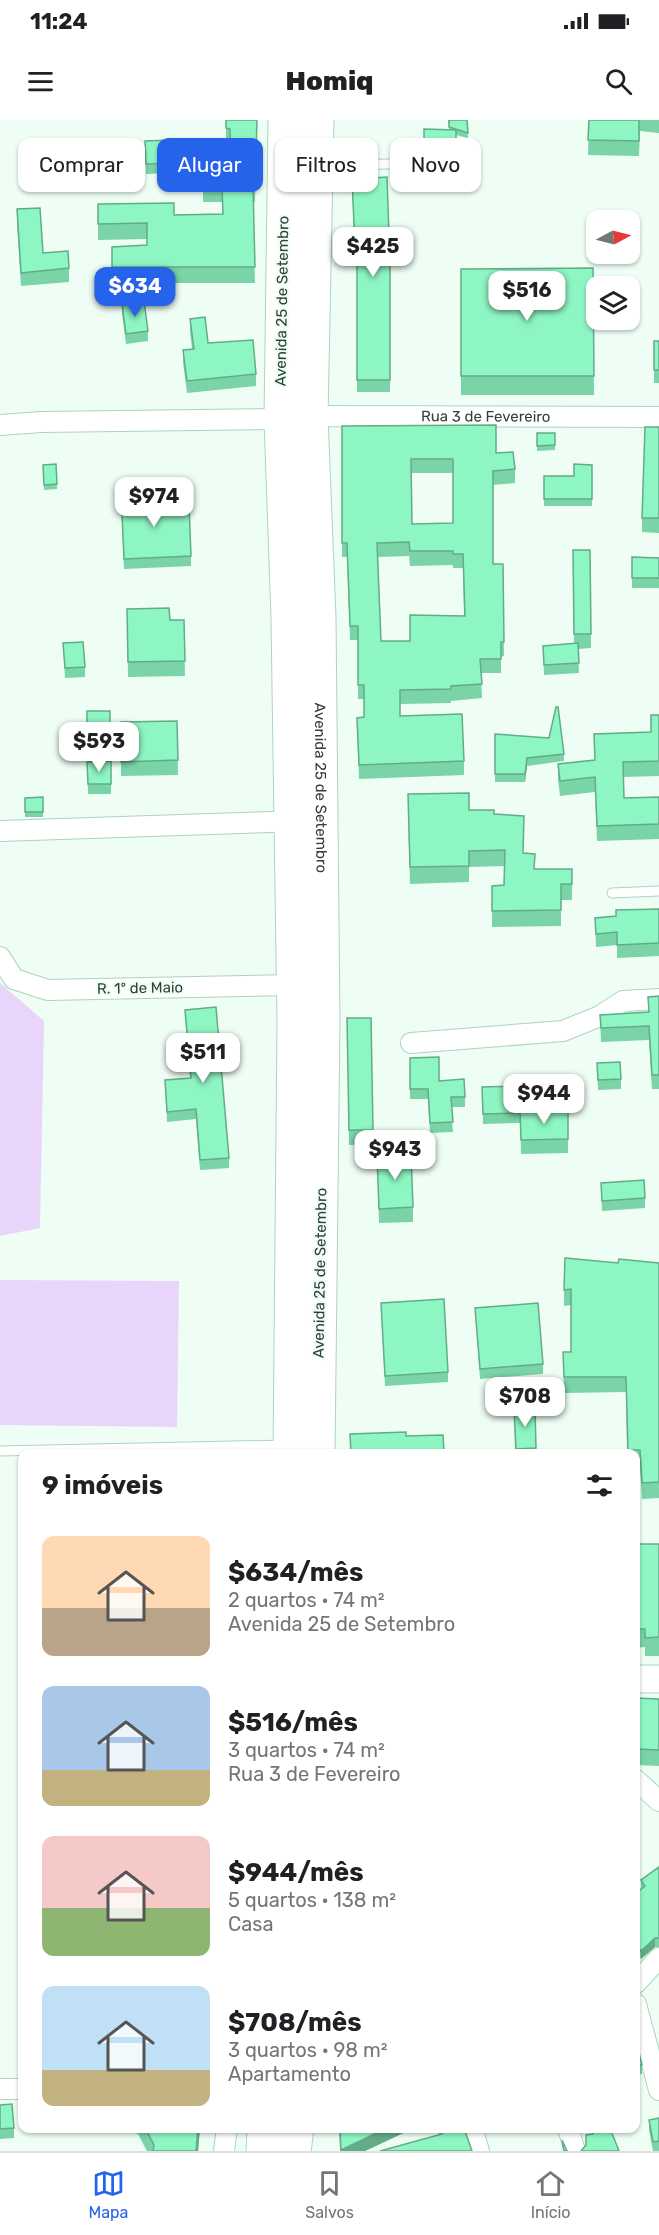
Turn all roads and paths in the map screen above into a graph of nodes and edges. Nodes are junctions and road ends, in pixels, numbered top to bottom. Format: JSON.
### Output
{"nodes":[{"id":1,"x":285,"y":120,"type":"edge"},
{"id":2,"x":317,"y":120,"type":"edge"},
{"id":3,"x":317,"y":138,"type":"edge"},
{"id":4,"x":303,"y":192,"type":"edge"},
{"id":5,"x":299,"y":199,"type":"junction"},
{"id":6,"x":659,"y":417,"type":"edge"},
{"id":7,"x":296,"y":418,"type":"junction"},
{"id":8,"x":0,"y":425,"type":"edge"},
{"id":9,"x":307,"y":821,"type":"junction"},
{"id":10,"x":0,"y":831,"type":"edge"},
{"id":11,"x":659,"y":891,"type":"edge"},
{"id":12,"x":612,"y":893,"type":"dead end"},
{"id":13,"x":0,"y":957,"type":"edge"},
{"id":14,"x":294,"y":985,"type":"junction"},
{"id":15,"x":659,"y":999,"type":"edge"},
{"id":16,"x":309,"y":1022,"type":"junction"},
{"id":17,"x":411,"y":1043,"type":"dead end"},
{"id":18,"x":304,"y":1448,"type":"edge"},
{"id":19,"x":203,"y":1449,"type":"edge"},
{"id":20,"x":0,"y":1451,"type":"edge"},
{"id":21,"x":18,"y":1451,"type":"edge"},
{"id":22,"x":640,"y":1679,"type":"edge"},
{"id":23,"x":659,"y":1679,"type":"edge"},
{"id":24,"x":640,"y":1699,"type":"edge"},
{"id":25,"x":659,"y":1699,"type":"edge"},
{"id":26,"x":640,"y":1784,"type":"edge"},
{"id":27,"x":659,"y":1801,"type":"edge"},
{"id":28,"x":659,"y":1958,"type":"edge"},
{"id":29,"x":640,"y":1979,"type":"edge"},
{"id":30,"x":640,"y":2019,"type":"edge"},
{"id":31,"x":0,"y":2089,"type":"edge"},
{"id":32,"x":18,"y":2089,"type":"edge"},
{"id":33,"x":659,"y":2090,"type":"edge"},
{"id":34,"x":226,"y":2133,"type":"edge"},
{"id":35,"x":264,"y":2133,"type":"edge"},
{"id":36,"x":296,"y":2133,"type":"edge"},
{"id":37,"x":474,"y":2133,"type":"edge"},
{"id":38,"x":570,"y":2133,"type":"edge"},
{"id":39,"x":224,"y":2151,"type":"edge"},
{"id":40,"x":263,"y":2151,"type":"edge"},
{"id":41,"x":294,"y":2151,"type":"edge"},
{"id":42,"x":479,"y":2151,"type":"edge"},
{"id":43,"x":575,"y":2151,"type":"edge"}],
"edges":[{"from":1,"to":5,"type":"highway","name":"Avenida 25 de Setembro"},
{"from":2,"to":3,"type":"highway","name":"Avenida 25 de Setembro"},
{"from":4,"to":5,"type":"highway","name":"Avenida 25 de Setembro"},
{"from":5,"to":7,"type":"highway","name":"Avenida 25 de Setembro"},
{"from":6,"to":7,"type":"street","name":"Rua 3 de Fevereiro"},
{"from":7,"to":8,"type":"street","name":"Rua 3 de Fevereiro"},
{"from":7,"to":9,"type":"highway","name":"Avenida 25 de Setembro"},
{"from":9,"to":10,"type":"street"},
{"from":9,"to":14,"type":"highway","name":"Avenida 25 de Setembro"},
{"from":9,"to":16,"type":"highway","name":"Avenida 25 de Setembro"},
{"from":11,"to":12,"type":"lane"},
{"from":13,"to":14,"type":"street","name":"R. 1º de Maio"},
{"from":14,"to":16,"type":"highway","name":"Avenida 25 de Setembro"},
{"from":15,"to":17,"type":"street"},
{"from":16,"to":18,"type":"highway","name":"Avenida 25 de Setembro"},
{"from":18,"to":19,"type":"lane"},
{"from":20,"to":21,"type":"lane"},
{"from":22,"to":23,"type":"main road"},
{"from":24,"to":25,"type":"main road"},
{"from":26,"to":27,"type":"street"},
{"from":28,"to":29,"type":"street"},
{"from":30,"to":33,"type":"street"},
{"from":31,"to":32,"type":"street"},
{"from":34,"to":39,"type":"street"},
{"from":35,"to":40,"type":"highway"},
{"from":36,"to":41,"type":"highway"},
{"from":37,"to":42,"type":"street"},
{"from":38,"to":43,"type":"street"}]}
